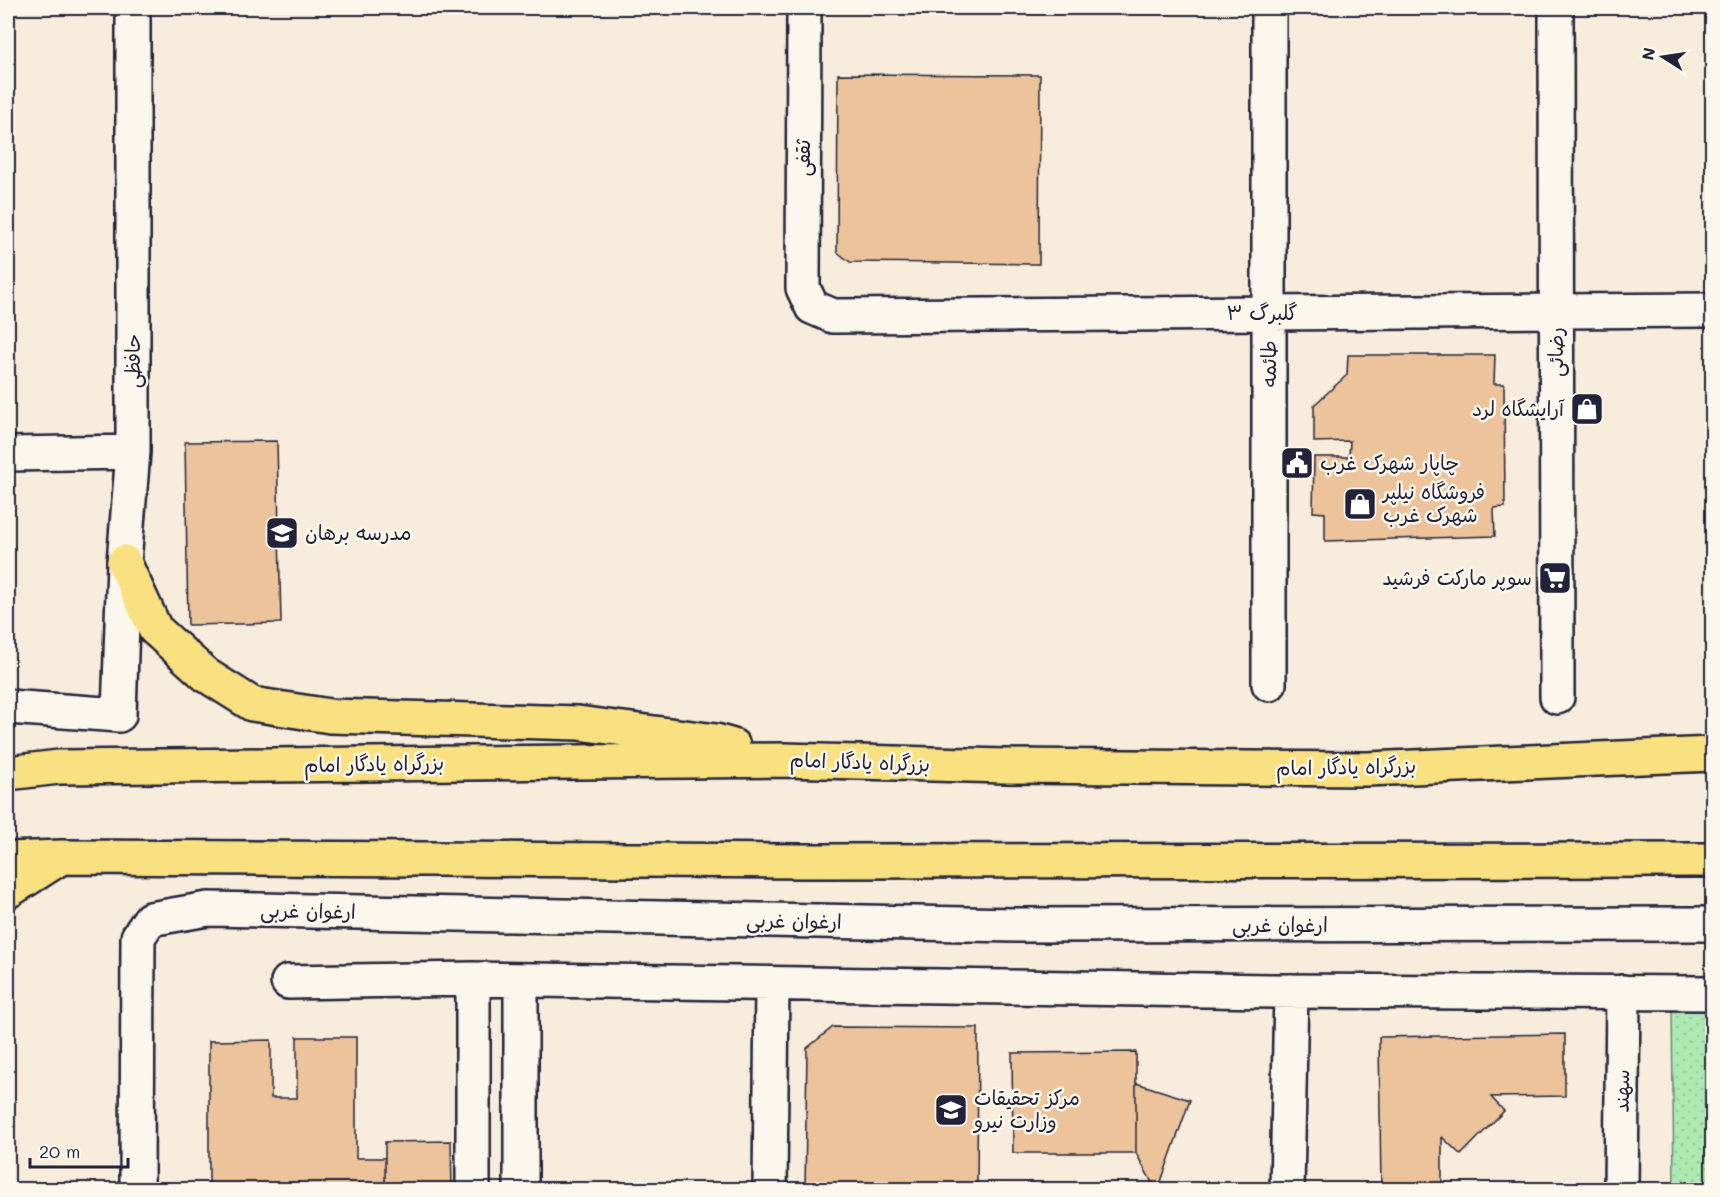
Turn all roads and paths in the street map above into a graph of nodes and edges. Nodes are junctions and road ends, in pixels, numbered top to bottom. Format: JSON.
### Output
{"nodes":[{"id":1,"x":133,"y":8,"type":"edge"},
{"id":2,"x":804,"y":8,"type":"edge"},
{"id":3,"x":1269,"y":8,"type":"edge"},
{"id":4,"x":1556,"y":8,"type":"edge"},
{"id":5,"x":812,"y":308,"type":"joint"},
{"id":6,"x":1713,"y":310,"type":"edge"},
{"id":7,"x":1556,"y":311,"type":"junction"},
{"id":8,"x":1269,"y":313,"type":"junction"},
{"id":9,"x":134,"y":452,"type":"junction"},
{"id":10,"x":8,"y":454,"type":"edge"},
{"id":11,"x":124,"y":562,"type":"junction"},
{"id":12,"x":1269,"y":684,"type":"dead end"},
{"id":13,"x":1557,"y":697,"type":"dead end"},
{"id":14,"x":8,"y":707,"type":"edge"},
{"id":15,"x":1709,"y":753,"type":"edge"},
{"id":16,"x":784,"y":760,"type":"junction"},
{"id":17,"x":8,"y":761,"type":"edge"},
{"id":18,"x":59,"y":767,"type":"junction"},
{"id":19,"x":8,"y":773,"type":"edge"},
{"id":20,"x":61,"y":857,"type":"junction"},
{"id":21,"x":8,"y":859,"type":"edge"},
{"id":22,"x":1713,"y":860,"type":"edge"},
{"id":23,"x":8,"y":891,"type":"edge"},
{"id":24,"x":1713,"y":924,"type":"edge"},
{"id":25,"x":473,"y":979,"type":"junction"},
{"id":26,"x":521,"y":981,"type":"junction"},
{"id":27,"x":288,"y":982,"type":"dead end"},
{"id":28,"x":771,"y":985,"type":"junction"},
{"id":29,"x":1291,"y":991,"type":"junction"},
{"id":30,"x":1623,"y":992,"type":"junction"},
{"id":31,"x":1713,"y":993,"type":"edge"},
{"id":32,"x":137,"y":1190,"type":"edge"},
{"id":33,"x":473,"y":1190,"type":"edge"},
{"id":34,"x":521,"y":1190,"type":"edge"},
{"id":35,"x":770,"y":1190,"type":"edge"},
{"id":36,"x":1287,"y":1190,"type":"edge"},
{"id":37,"x":1621,"y":1190,"type":"edge"}],
"edges":[{"from":1,"to":9,"type":"street","name":"حافظی"},
{"from":2,"to":5,"type":"street","name":"ثقفی"},
{"from":3,"to":8,"type":"street","name":"طائمه"},
{"from":4,"to":7,"type":"street","name":"رضائی"},
{"from":5,"to":8,"type":"street","name":"گلبرگ ۳"},
{"from":6,"to":7,"type":"street","name":"گلبرگ ۳"},
{"from":7,"to":8,"type":"street","name":"گلبرگ ۳"},
{"from":7,"to":13,"type":"street","name":"رضائی"},
{"from":8,"to":12,"type":"street","name":"طائمه"},
{"from":9,"to":10,"type":"street"},
{"from":9,"to":11,"type":"street","name":"حافظی"},
{"from":11,"to":14,"type":"street","name":"حافظی"},
{"from":11,"to":16,"type":"highway"},
{"from":15,"to":16,"type":"highway","name":"بزرگراه یادگار امام"},
{"from":16,"to":18,"type":"highway","name":"بزرگراه یادگار امام"},
{"from":17,"to":18,"type":"highway"},
{"from":18,"to":19,"type":"highway","name":"بزرگراه یادگار امام"},
{"from":20,"to":21,"type":"highway"},
{"from":20,"to":22,"type":"highway"},
{"from":20,"to":23,"type":"highway"},
{"from":24,"to":32,"type":"street","name":"ارغوان غربی"},
{"from":25,"to":26,"type":"street"},
{"from":25,"to":27,"type":"street"},
{"from":25,"to":33,"type":"street"},
{"from":26,"to":28,"type":"street"},
{"from":26,"to":34,"type":"street"},
{"from":28,"to":29,"type":"street"},
{"from":28,"to":35,"type":"street"},
{"from":29,"to":30,"type":"street"},
{"from":29,"to":36,"type":"street"},
{"from":30,"to":31,"type":"street"},
{"from":30,"to":37,"type":"street","name":"سهند"}]}
